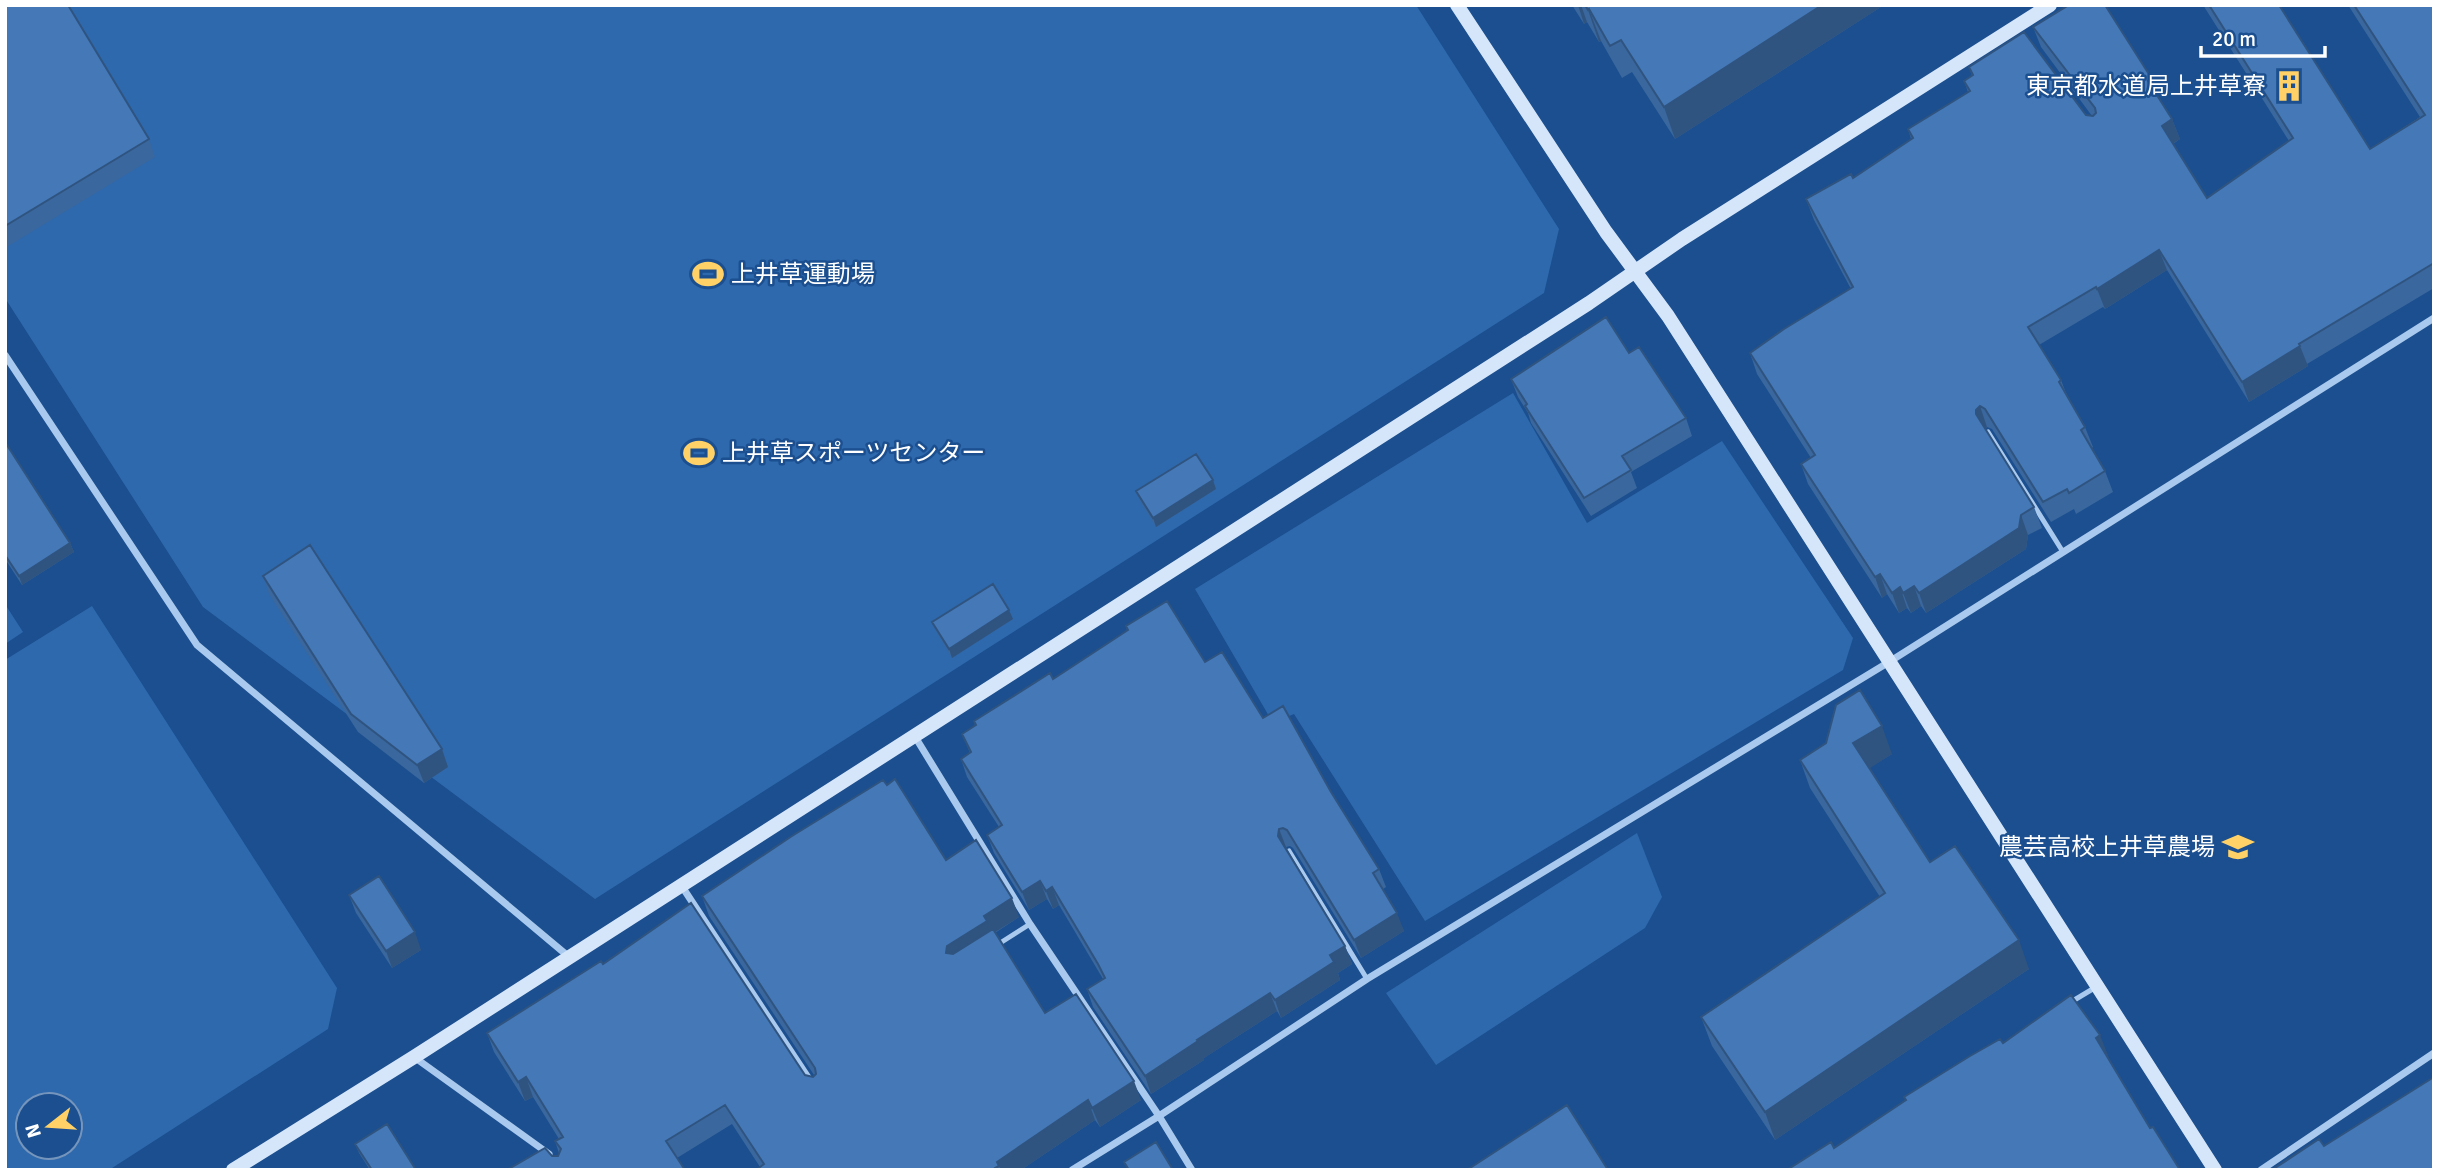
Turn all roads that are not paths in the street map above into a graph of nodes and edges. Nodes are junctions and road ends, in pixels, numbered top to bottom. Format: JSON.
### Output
{"nodes":[{"id":1,"x":1457,"y":5,"type":"edge"},
{"id":2,"x":2050,"y":5,"type":"edge"},
{"id":3,"x":1635,"y":271,"type":"junction"},
{"id":4,"x":2434,"y":318,"type":"edge"},
{"id":5,"x":5,"y":355,"type":"edge"},
{"id":6,"x":1989,"y":432,"type":"edge"},
{"id":7,"x":2063,"y":552,"type":"junction"},
{"id":8,"x":1889,"y":662,"type":"junction"},
{"id":9,"x":914,"y":735,"type":"junction"},
{"id":10,"x":1289,"y":851,"type":"edge"},
{"id":11,"x":680,"y":884,"type":"junction"},
{"id":12,"x":1030,"y":924,"type":"junction"},
{"id":13,"x":989,"y":950,"type":"edge"},
{"id":14,"x":568,"y":956,"type":"junction"},
{"id":15,"x":1367,"y":979,"type":"junction"},
{"id":16,"x":2097,"y":986,"type":"junction"},
{"id":17,"x":2063,"y":1007,"type":"edge"},
{"id":18,"x":2434,"y":1053,"type":"edge"},
{"id":19,"x":414,"y":1057,"type":"junction"},
{"id":20,"x":817,"y":1091,"type":"edge"},
{"id":21,"x":1159,"y":1116,"type":"junction"},
{"id":22,"x":556,"y":1162,"type":"edge"},
{"id":23,"x":233,"y":1170,"type":"edge"},
{"id":24,"x":1072,"y":1170,"type":"edge"},
{"id":25,"x":1192,"y":1170,"type":"edge"},
{"id":26,"x":2215,"y":1170,"type":"edge"},
{"id":27,"x":2261,"y":1170,"type":"edge"}],
"edges":[{"from":1,"to":3,"type":"street"},
{"from":2,"to":3,"type":"street"},
{"from":3,"to":8,"type":"street"},
{"from":3,"to":9,"type":"street"},
{"from":4,"to":7,"type":"street"},
{"from":5,"to":14,"type":"street"},
{"from":6,"to":7,"type":"lane"},
{"from":7,"to":8,"type":"street"},
{"from":8,"to":15,"type":"street"},
{"from":8,"to":16,"type":"street"},
{"from":9,"to":11,"type":"street"},
{"from":9,"to":12,"type":"street"},
{"from":10,"to":15,"type":"lane"},
{"from":11,"to":14,"type":"street"},
{"from":11,"to":20,"type":"street"},
{"from":12,"to":13,"type":"lane"},
{"from":12,"to":21,"type":"street"},
{"from":14,"to":19,"type":"street"},
{"from":15,"to":21,"type":"street"},
{"from":16,"to":17,"type":"lane"},
{"from":16,"to":26,"type":"street"},
{"from":18,"to":27,"type":"street"},
{"from":19,"to":22,"type":"street"},
{"from":19,"to":23,"type":"street"},
{"from":21,"to":24,"type":"street"},
{"from":21,"to":25,"type":"street"}]}
